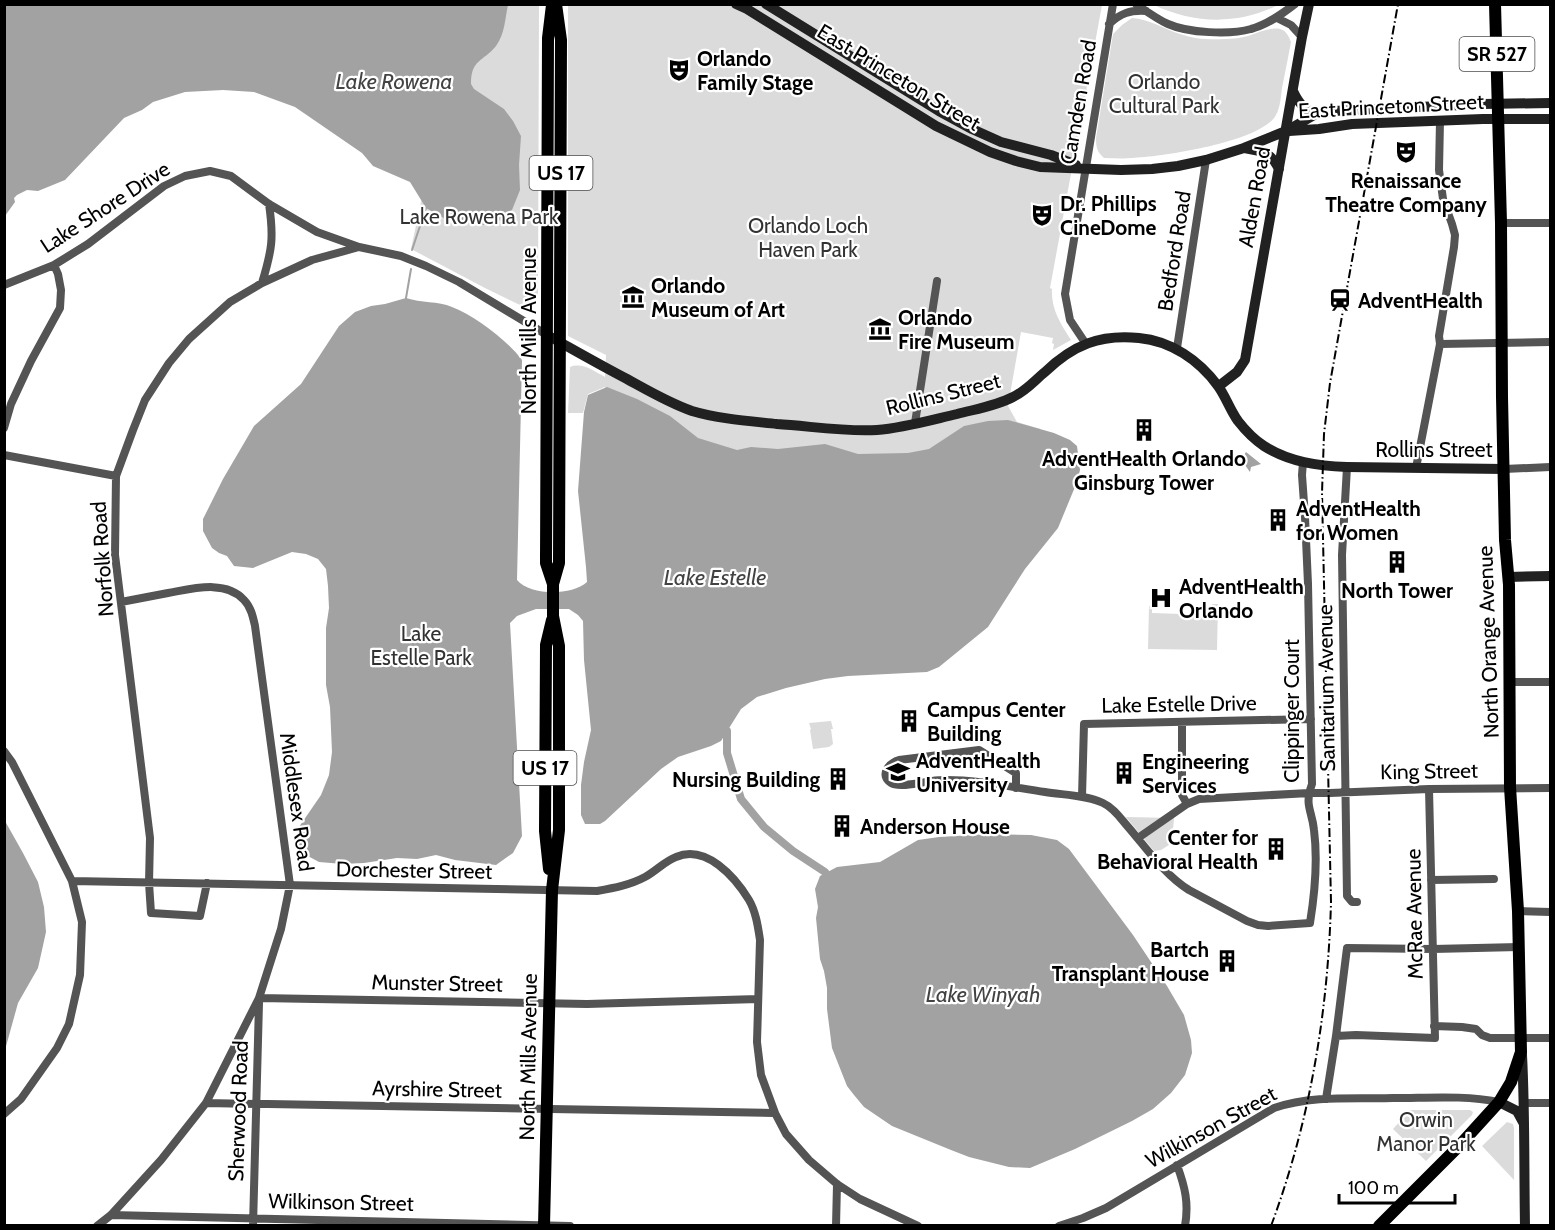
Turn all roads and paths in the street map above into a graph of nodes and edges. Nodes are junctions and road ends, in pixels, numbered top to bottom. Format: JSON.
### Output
{"nodes":[{"id":1,"x":554,"y":4,"type":"edge"},
{"id":2,"x":736,"y":4,"type":"edge"},
{"id":3,"x":766,"y":4,"type":"edge"},
{"id":4,"x":1113,"y":4,"type":"edge"},
{"id":5,"x":1136,"y":4,"type":"edge"},
{"id":6,"x":1295,"y":4,"type":"edge"},
{"id":7,"x":1310,"y":4,"type":"edge"},
{"id":8,"x":1495,"y":4,"type":"edge"},
{"id":9,"x":1146,"y":11,"type":"junction"},
{"id":10,"x":1277,"y":18,"type":"junction"},
{"id":11,"x":1109,"y":24,"type":"junction"},
{"id":12,"x":1302,"y":37,"type":"junction"},
{"id":13,"x":878,"y":73,"type":"junction"},
{"id":14,"x":890,"y":80,"type":"junction"},
{"id":15,"x":871,"y":85,"type":"junction"},
{"id":16,"x":1293,"y":91,"type":"junction"},
{"id":17,"x":884,"y":93,"type":"junction"},
{"id":18,"x":1551,"y":103,"type":"edge"},
{"id":19,"x":1499,"y":104,"type":"junction"},
{"id":20,"x":1316,"y":114,"type":"junction"},
{"id":21,"x":1499,"y":119,"type":"junction"},
{"id":22,"x":1551,"y":119,"type":"edge"},
{"id":23,"x":1440,"y":121,"type":"junction"},
{"id":24,"x":1286,"y":131,"type":"junction"},
{"id":25,"x":1244,"y":148,"type":"junction"},
{"id":26,"x":1206,"y":160,"type":"junction"},
{"id":27,"x":1085,"y":168,"type":"junction"},
{"id":28,"x":1279,"y":169,"type":"junction"},
{"id":29,"x":269,"y":204,"type":"junction"},
{"id":30,"x":1501,"y":223,"type":"junction"},
{"id":31,"x":1551,"y":223,"type":"edge"},
{"id":32,"x":359,"y":247,"type":"junction"},
{"id":33,"x":54,"y":265,"type":"junction"},
{"id":34,"x":937,"y":281,"type":"dead end"},
{"id":35,"x":262,"y":283,"type":"junction"},
{"id":36,"x":4,"y":285,"type":"edge"},
{"id":37,"x":547,"y":335,"type":"junction"},
{"id":38,"x":1502,"y":342,"type":"junction"},
{"id":39,"x":1551,"y":342,"type":"edge"},
{"id":40,"x":561,"y":343,"type":"junction"},
{"id":41,"x":1086,"y":344,"type":"junction"},
{"id":42,"x":1440,"y":344,"type":"junction"},
{"id":43,"x":1177,"y":348,"type":"junction"},
{"id":44,"x":1218,"y":386,"type":"junction"},
{"id":45,"x":915,"y":423,"type":"junction"},
{"id":46,"x":4,"y":428,"type":"edge"},
{"id":47,"x":4,"y":455,"type":"edge"},
{"id":48,"x":1303,"y":462,"type":"junction"},
{"id":49,"x":1347,"y":467,"type":"junction"},
{"id":50,"x":1551,"y":467,"type":"edge"},
{"id":51,"x":1416,"y":468,"type":"junction"},
{"id":52,"x":1504,"y":469,"type":"junction"},
{"id":53,"x":116,"y":476,"type":"junction"},
{"id":54,"x":1551,"y":576,"type":"edge"},
{"id":55,"x":1508,"y":577,"type":"junction"},
{"id":56,"x":553,"y":584,"type":"junction"},
{"id":57,"x":121,"y":602,"type":"junction"},
{"id":58,"x":1510,"y":681,"type":"junction"},
{"id":59,"x":1551,"y":682,"type":"edge"},
{"id":60,"x":1311,"y":718,"type":"junction"},
{"id":61,"x":1182,"y":722,"type":"junction"},
{"id":62,"x":4,"y":751,"type":"edge"},
{"id":63,"x":1510,"y":787,"type":"junction"},
{"id":64,"x":1016,"y":788,"type":"junction"},
{"id":65,"x":1551,"y":788,"type":"edge"},
{"id":66,"x":1429,"y":789,"type":"junction"},
{"id":67,"x":1346,"y":792,"type":"junction"},
{"id":68,"x":1309,"y":793,"type":"junction"},
{"id":69,"x":1082,"y":797,"type":"junction"},
{"id":70,"x":1187,"y":804,"type":"junction"},
{"id":71,"x":1138,"y":838,"type":"junction"},
{"id":72,"x":1494,"y":879,"type":"dead end"},
{"id":73,"x":1431,"y":880,"type":"junction"},
{"id":74,"x":72,"y":881,"type":"junction"},
{"id":75,"x":149,"y":883,"type":"junction"},
{"id":76,"x":207,"y":883,"type":"junction"},
{"id":77,"x":290,"y":885,"type":"junction"},
{"id":78,"x":552,"y":890,"type":"junction"},
{"id":79,"x":1357,"y":902,"type":"dead end"},
{"id":80,"x":1518,"y":912,"type":"junction"},
{"id":81,"x":1551,"y":912,"type":"edge"},
{"id":82,"x":1519,"y":947,"type":"junction"},
{"id":83,"x":1432,"y":949,"type":"junction"},
{"id":84,"x":259,"y":998,"type":"junction"},
{"id":85,"x":758,"y":999,"type":"junction"},
{"id":86,"x":549,"y":1004,"type":"junction"},
{"id":87,"x":1434,"y":1026,"type":"junction"},
{"id":88,"x":1336,"y":1036,"type":"junction"},
{"id":89,"x":1522,"y":1038,"type":"junction"},
{"id":90,"x":1551,"y":1038,"type":"edge"},
{"id":91,"x":1521,"y":1052,"type":"junction"},
{"id":92,"x":1326,"y":1099,"type":"junction"},
{"id":93,"x":1499,"y":1102,"type":"junction"},
{"id":94,"x":206,"y":1103,"type":"junction"},
{"id":95,"x":1524,"y":1103,"type":"junction"},
{"id":96,"x":1551,"y":1103,"type":"edge"},
{"id":97,"x":256,"y":1104,"type":"junction"},
{"id":98,"x":547,"y":1109,"type":"junction"},
{"id":99,"x":775,"y":1113,"type":"junction"},
{"id":100,"x":4,"y":1114,"type":"edge"},
{"id":101,"x":1523,"y":1122,"type":"junction"},
{"id":102,"x":1177,"y":1166,"type":"junction"},
{"id":103,"x":837,"y":1184,"type":"junction"},
{"id":104,"x":111,"y":1215,"type":"junction"},
{"id":105,"x":253,"y":1222,"type":"edge"},
{"id":106,"x":544,"y":1225,"type":"edge"},
{"id":107,"x":97,"y":1226,"type":"edge"},
{"id":108,"x":570,"y":1226,"type":"edge"},
{"id":109,"x":836,"y":1226,"type":"edge"},
{"id":110,"x":918,"y":1226,"type":"edge"},
{"id":111,"x":1059,"y":1226,"type":"edge"},
{"id":112,"x":1185,"y":1226,"type":"edge"},
{"id":113,"x":1379,"y":1226,"type":"edge"},
{"id":114,"x":1525,"y":1226,"type":"edge"}],
"edges":[{"from":1,"to":37,"type":"main road","name":"North Mills Avenue","number":"US 17"},
{"from":1,"to":40,"type":"main road","name":"North Mills Avenue","number":"US 17"},
{"from":2,"to":15,"type":"street","name":"East Princeton Street"},
{"from":3,"to":13,"type":"street","name":"East Princeton Street"},
{"from":4,"to":11,"type":"street","name":"Camden Road"},
{"from":5,"to":9,"type":"street"},
{"from":6,"to":10,"type":"street"},
{"from":7,"to":12,"type":"street","name":"Alden Road"},
{"from":8,"to":19,"type":"main road","name":"North Orange Avenue","number":"SR 527"},
{"from":9,"to":10,"type":"street"},
{"from":9,"to":11,"type":"street"},
{"from":10,"to":12,"type":"street"},
{"from":11,"to":27,"type":"street","name":"Camden Road"},
{"from":12,"to":16,"type":"street","name":"Alden Road"},
{"from":13,"to":14,"type":"street","name":"East Princeton Street"},
{"from":13,"to":15,"type":"street"},
{"from":14,"to":17,"type":"street"},
{"from":14,"to":27,"type":"street","name":"East Princeton Street"},
{"from":15,"to":17,"type":"street","name":"East Princeton Street"},
{"from":16,"to":20,"type":"street"},
{"from":16,"to":24,"type":"street","name":"Alden Road"},
{"from":17,"to":27,"type":"street","name":"East Princeton Street"},
{"from":18,"to":19,"type":"street","name":"East Princeton Street"},
{"from":19,"to":20,"type":"street","name":"East Princeton Street"},
{"from":19,"to":21,"type":"main road","name":"North Orange Avenue","number":"SR 527"},
{"from":20,"to":24,"type":"street","name":"East Princeton Street"},
{"from":21,"to":22,"type":"street","name":"East Princeton Street"},
{"from":21,"to":23,"type":"street","name":"East Princeton Street"},
{"from":21,"to":30,"type":"main road","name":"North Orange Avenue","number":"SR 527"},
{"from":23,"to":24,"type":"street","name":"East Princeton Street"},
{"from":23,"to":42,"type":"street"},
{"from":24,"to":25,"type":"street","name":"East Princeton Street"},
{"from":24,"to":28,"type":"street","name":"Alden Road"},
{"from":25,"to":26,"type":"street","name":"East Princeton Street"},
{"from":25,"to":28,"type":"street"},
{"from":26,"to":27,"type":"street","name":"East Princeton Street"},
{"from":26,"to":43,"type":"street","name":"Bedford Road"},
{"from":27,"to":41,"type":"street","name":"Camden Road"},
{"from":28,"to":44,"type":"street","name":"Alden Road"},
{"from":29,"to":32,"type":"street","name":"Lake Shore Drive"},
{"from":29,"to":33,"type":"street","name":"Lake Shore Drive"},
{"from":29,"to":35,"type":"street"},
{"from":30,"to":31,"type":"street"},
{"from":30,"to":38,"type":"main road","name":"North Orange Avenue","number":"SR 527"},
{"from":32,"to":35,"type":"street","name":"Norfolk Road"},
{"from":32,"to":37,"type":"street","name":"Lake Shore Drive"},
{"from":33,"to":36,"type":"street","name":"Lake Shore Drive"},
{"from":33,"to":46,"type":"street"},
{"from":34,"to":45,"type":"street"},
{"from":35,"to":53,"type":"street","name":"Norfolk Road"},
{"from":37,"to":40,"type":"street","name":"Rollins Street"},
{"from":37,"to":56,"type":"main road","name":"North Mills Avenue","number":"US 17"},
{"from":38,"to":39,"type":"street"},
{"from":38,"to":42,"type":"street"},
{"from":38,"to":52,"type":"main road","name":"North Orange Avenue","number":"SR 527"},
{"from":40,"to":45,"type":"street","name":"Rollins Street"},
{"from":40,"to":56,"type":"main road","name":"North Mills Avenue","number":"US 17"},
{"from":41,"to":43,"type":"street","name":"Rollins Street"},
{"from":41,"to":45,"type":"street","name":"Rollins Street"},
{"from":42,"to":51,"type":"street"},
{"from":43,"to":44,"type":"street","name":"Rollins Street"},
{"from":44,"to":48,"type":"street","name":"Rollins Street"},
{"from":47,"to":53,"type":"street"},
{"from":48,"to":49,"type":"street","name":"Rollins Street"},
{"from":48,"to":60,"type":"street","name":"Clippinger Court"},
{"from":49,"to":51,"type":"street","name":"Rollins Street"},
{"from":49,"to":67,"type":"street","name":"Sanitarium Avenue"},
{"from":50,"to":52,"type":"street","name":"Rollins Street"},
{"from":51,"to":52,"type":"street","name":"Rollins Street"},
{"from":52,"to":55,"type":"main road","name":"North Orange Avenue","number":"SR 527"},
{"from":53,"to":57,"type":"street","name":"Norfolk Road"},
{"from":54,"to":55,"type":"street"},
{"from":55,"to":58,"type":"main road","name":"North Orange Avenue","number":"SR 527"},
{"from":56,"to":78,"type":"main road","name":"North Mills Avenue","number":"US 17"},
{"from":57,"to":75,"type":"street","name":"Norfolk Road"},
{"from":57,"to":77,"type":"street","name":"Middlesex Road"},
{"from":58,"to":59,"type":"street"},
{"from":58,"to":63,"type":"main road","name":"North Orange Avenue","number":"SR 527"},
{"from":60,"to":61,"type":"street","name":"Lake Estelle Drive"},
{"from":60,"to":68,"type":"street","name":"Clippinger Court"},
{"from":61,"to":69,"type":"street","name":"Lake Estelle Drive"},
{"from":61,"to":70,"type":"street"},
{"from":62,"to":74,"type":"street"},
{"from":63,"to":65,"type":"street","name":"King Street"},
{"from":63,"to":66,"type":"street","name":"King Street"},
{"from":63,"to":80,"type":"main road","name":"North Orange Avenue","number":"SR 527"},
{"from":64,"to":64,"type":"street"},
{"from":64,"to":69,"type":"street"},
{"from":66,"to":67,"type":"street","name":"King Street"},
{"from":66,"to":73,"type":"street","name":"McRae Avenue"},
{"from":67,"to":68,"type":"street","name":"King Street"},
{"from":67,"to":79,"type":"street","name":"Sanitarium Avenue"},
{"from":68,"to":70,"type":"street","name":"King Street"},
{"from":68,"to":71,"type":"street","name":"Clippinger Court"},
{"from":69,"to":71,"type":"street"},
{"from":70,"to":71,"type":"street"},
{"from":72,"to":73,"type":"street"},
{"from":73,"to":83,"type":"street","name":"McRae Avenue"},
{"from":74,"to":75,"type":"street","name":"Dorchester Street"},
{"from":74,"to":100,"type":"street"},
{"from":75,"to":76,"type":"street","name":"Dorchester Street"},
{"from":75,"to":76,"type":"street","name":"Norfolk Road"},
{"from":76,"to":77,"type":"street","name":"Dorchester Street"},
{"from":77,"to":78,"type":"street","name":"Dorchester Street"},
{"from":77,"to":84,"type":"street","name":"Middlesex Road"},
{"from":78,"to":85,"type":"street","name":"Dorchester Street"},
{"from":78,"to":86,"type":"main road","name":"North Mills Avenue","number":"US 17"},
{"from":80,"to":81,"type":"street"},
{"from":80,"to":82,"type":"main road","name":"North Orange Avenue","number":"SR 527"},
{"from":82,"to":83,"type":"street"},
{"from":82,"to":89,"type":"main road","name":"North Orange Avenue","number":"SR 527"},
{"from":83,"to":87,"type":"street","name":"McRae Avenue"},
{"from":83,"to":88,"type":"street"},
{"from":84,"to":86,"type":"street","name":"Munster Street"},
{"from":84,"to":94,"type":"street","name":"Middlesex Road"},
{"from":84,"to":97,"type":"street","name":"Sherwood Road"},
{"from":85,"to":86,"type":"street","name":"Munster Street"},
{"from":85,"to":99,"type":"street","name":"Dorchester Street"},
{"from":86,"to":98,"type":"main road","name":"North Mills Avenue","number":"US 17"},
{"from":87,"to":88,"type":"street","name":"McRae Avenue"},
{"from":87,"to":89,"type":"street"},
{"from":88,"to":92,"type":"street"},
{"from":89,"to":90,"type":"street"},
{"from":89,"to":91,"type":"main road","name":"North Orange Avenue","number":"SR 527"},
{"from":91,"to":93,"type":"main road","name":"North Orange Avenue","number":"SR 527"},
{"from":91,"to":95,"type":"street"},
{"from":92,"to":93,"type":"street","name":"Wilkinson Street"},
{"from":92,"to":102,"type":"street","name":"Wilkinson Street"},
{"from":93,"to":101,"type":"street"},
{"from":93,"to":113,"type":"main road","name":"North Orange Avenue","number":"SR 527"},
{"from":94,"to":97,"type":"street","name":"Ayrshire Street"},
{"from":94,"to":104,"type":"street","name":"Middlesex Road"},
{"from":95,"to":96,"type":"street"},
{"from":95,"to":101,"type":"street"},
{"from":97,"to":98,"type":"street","name":"Ayrshire Street"},
{"from":97,"to":105,"type":"street","name":"Sherwood Road"},
{"from":98,"to":99,"type":"street","name":"Ayrshire Street"},
{"from":98,"to":106,"type":"main road","name":"North Mills Avenue","number":"US 17"},
{"from":99,"to":103,"type":"street","name":"Dorchester Street"},
{"from":101,"to":114,"type":"street"},
{"from":102,"to":111,"type":"street","name":"Wilkinson Street"},
{"from":102,"to":112,"type":"street"},
{"from":103,"to":109,"type":"street"},
{"from":103,"to":110,"type":"street"},
{"from":104,"to":105,"type":"street","name":"Wilkinson Street"},
{"from":104,"to":107,"type":"street","name":"Middlesex Road"},
{"from":105,"to":106,"type":"street","name":"Wilkinson Street"},
{"from":106,"to":108,"type":"street","name":"Wilkinson Street"}]}
